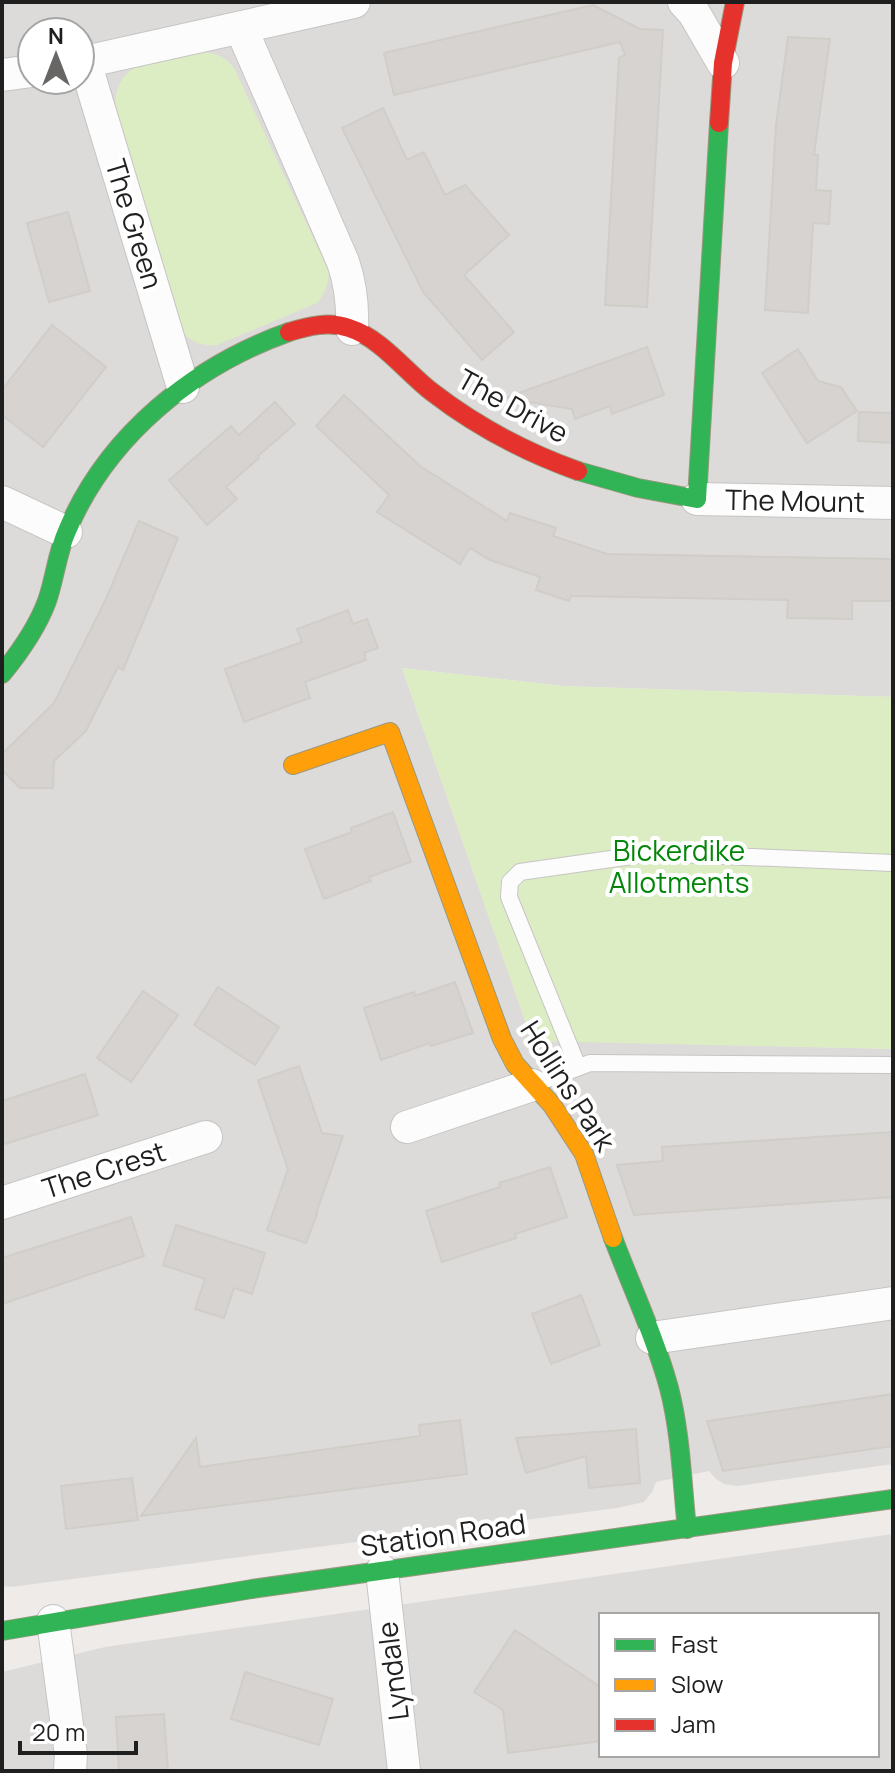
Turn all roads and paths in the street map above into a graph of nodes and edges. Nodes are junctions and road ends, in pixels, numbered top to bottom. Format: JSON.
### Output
{"nodes":[{"id":1,"x":354,"y":2,"type":"edge"},
{"id":2,"x":684,"y":2,"type":"edge"},
{"id":3,"x":735,"y":2,"type":"edge"},
{"id":4,"x":241,"y":28,"type":"junction"},
{"id":5,"x":96,"y":59,"type":"edge"},
{"id":6,"x":723,"y":63,"type":"junction"},
{"id":7,"x":93,"y":96,"type":"edge"},
{"id":8,"x":352,"y":329,"type":"junction"},
{"id":9,"x":183,"y":387,"type":"junction"},
{"id":10,"x":697,"y":499,"type":"junction"},
{"id":11,"x":2,"y":502,"type":"edge"},
{"id":12,"x":893,"y":503,"type":"edge"},
{"id":13,"x":66,"y":532,"type":"junction"},
{"id":14,"x":2,"y":674,"type":"edge"},
{"id":15,"x":293,"y":765,"type":"dead end"},
{"id":16,"x":893,"y":863,"type":"edge"},
{"id":17,"x":893,"y":1065,"type":"edge"},
{"id":18,"x":578,"y":1067,"type":"junction"},
{"id":19,"x":532,"y":1085,"type":"junction"},
{"id":20,"x":407,"y":1127,"type":"dead end"},
{"id":21,"x":206,"y":1137,"type":"dead end"},
{"id":22,"x":2,"y":1203,"type":"edge"},
{"id":23,"x":893,"y":1303,"type":"edge"},
{"id":24,"x":652,"y":1338,"type":"junction"},
{"id":25,"x":893,"y":1499,"type":"edge"},
{"id":26,"x":687,"y":1529,"type":"junction"},
{"id":27,"x":382,"y":1571,"type":"junction"},
{"id":28,"x":53,"y":1621,"type":"junction"},
{"id":29,"x":2,"y":1631,"type":"edge"},
{"id":30,"x":70,"y":1771,"type":"edge"},
{"id":31,"x":404,"y":1771,"type":"edge"}],
"edges":[{"from":1,"to":4,"type":"street"},
{"from":2,"to":6,"type":"street"},
{"from":3,"to":6,"type":"street"},
{"from":4,"to":5,"type":"street"},
{"from":4,"to":8,"type":"street"},
{"from":6,"to":10,"type":"street"},
{"from":7,"to":9,"type":"street","name":"The Green"},
{"from":8,"to":9,"type":"street","name":"The Drive"},
{"from":8,"to":10,"type":"street","name":"The Drive"},
{"from":9,"to":13,"type":"street","name":"The Drive"},
{"from":10,"to":12,"type":"street","name":"The Mount"},
{"from":11,"to":13,"type":"street"},
{"from":13,"to":14,"type":"street","name":"The Drive"},
{"from":15,"to":19,"type":"street","name":"Hollins Park"},
{"from":16,"to":18,"type":"lane"},
{"from":17,"to":18,"type":"lane"},
{"from":18,"to":19,"type":"lane"},
{"from":19,"to":20,"type":"street"},
{"from":19,"to":24,"type":"street","name":"Hollins Park"},
{"from":21,"to":22,"type":"street","name":"The Crest"},
{"from":23,"to":24,"type":"street"},
{"from":24,"to":26,"type":"street","name":"Hollins Park"},
{"from":25,"to":26,"type":"street","name":"Station Road"},
{"from":26,"to":27,"type":"street","name":"Station Road"},
{"from":27,"to":28,"type":"street","name":"Station Road"},
{"from":27,"to":31,"type":"street","name":"Lyndale"},
{"from":28,"to":29,"type":"street","name":"Station Road"},
{"from":28,"to":30,"type":"street"}]}
